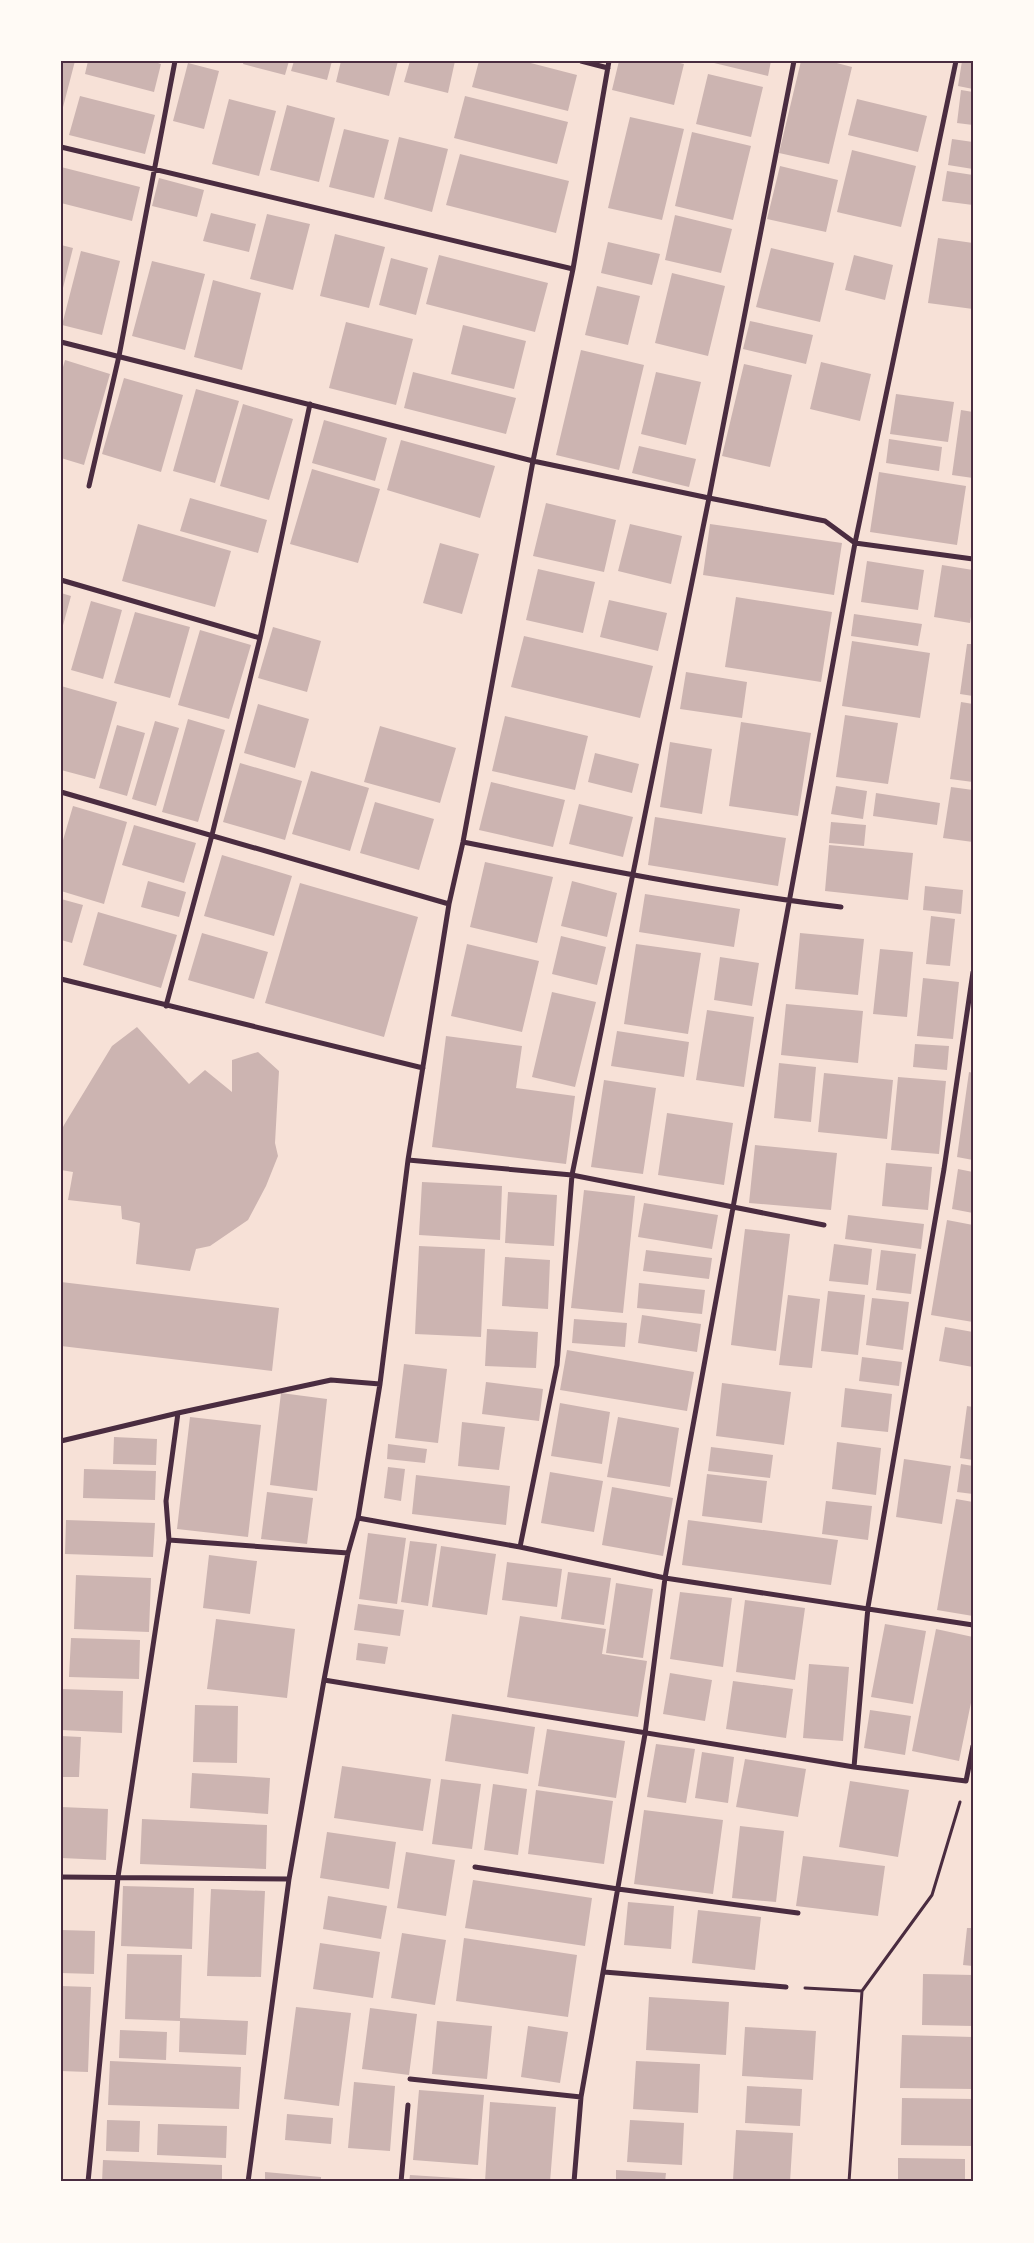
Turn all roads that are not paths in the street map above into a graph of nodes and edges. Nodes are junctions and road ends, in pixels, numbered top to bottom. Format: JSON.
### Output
{"nodes":[{"id":1,"x":175,"y":61,"type":"edge"},
{"id":2,"x":581,"y":61,"type":"edge"},
{"id":3,"x":609,"y":61,"type":"edge"},
{"id":4,"x":794,"y":61,"type":"edge"},
{"id":5,"x":956,"y":61,"type":"edge"},
{"id":6,"x":608,"y":68,"type":"junction"},
{"id":7,"x":61,"y":147,"type":"edge"},
{"id":8,"x":155,"y":170,"type":"junction"},
{"id":9,"x":573,"y":269,"type":"junction"},
{"id":10,"x":61,"y":342,"type":"edge"},
{"id":11,"x":119,"y":356,"type":"junction"},
{"id":12,"x":310,"y":404,"type":"junction"},
{"id":13,"x":533,"y":461,"type":"junction"},
{"id":14,"x":89,"y":486,"type":"dead end"},
{"id":15,"x":709,"y":498,"type":"junction"},
{"id":16,"x":855,"y":543,"type":"junction"},
{"id":17,"x":973,"y":558,"type":"edge"},
{"id":18,"x":61,"y":580,"type":"edge"},
{"id":19,"x":260,"y":638,"type":"junction"},
{"id":20,"x":61,"y":792,"type":"edge"},
{"id":21,"x":212,"y":835,"type":"junction"},
{"id":22,"x":464,"y":842,"type":"junction"},
{"id":23,"x":633,"y":875,"type":"junction"},
{"id":24,"x":789,"y":901,"type":"junction"},
{"id":25,"x":449,"y":904,"type":"junction"},
{"id":26,"x":841,"y":907,"type":"dead end"},
{"id":27,"x":973,"y":972,"type":"edge"},
{"id":28,"x":61,"y":980,"type":"edge"},
{"id":29,"x":166,"y":1006,"type":"junction"},
{"id":30,"x":423,"y":1068,"type":"junction"},
{"id":31,"x":408,"y":1160,"type":"junction"},
{"id":32,"x":572,"y":1175,"type":"junction"},
{"id":33,"x":733,"y":1208,"type":"junction"},
{"id":34,"x":824,"y":1225,"type":"dead end"},
{"id":35,"x":380,"y":1384,"type":"junction"},
{"id":36,"x":178,"y":1412,"type":"junction"},
{"id":37,"x":61,"y":1441,"type":"edge"},
{"id":38,"x":358,"y":1518,"type":"junction"},
{"id":39,"x":169,"y":1540,"type":"junction"},
{"id":40,"x":520,"y":1547,"type":"junction"},
{"id":41,"x":348,"y":1553,"type":"junction"},
{"id":42,"x":665,"y":1578,"type":"junction"},
{"id":43,"x":868,"y":1607,"type":"junction"},
{"id":44,"x":973,"y":1625,"type":"edge"},
{"id":45,"x":324,"y":1680,"type":"junction"},
{"id":46,"x":645,"y":1734,"type":"junction"},
{"id":47,"x":973,"y":1746,"type":"edge"},
{"id":48,"x":854,"y":1767,"type":"junction"},
{"id":49,"x":475,"y":1867,"type":"dead end"},
{"id":50,"x":61,"y":1877,"type":"edge"},
{"id":51,"x":118,"y":1877,"type":"junction"},
{"id":52,"x":289,"y":1880,"type":"junction"},
{"id":53,"x":618,"y":1889,"type":"junction"},
{"id":54,"x":798,"y":1913,"type":"dead end"},
{"id":55,"x":604,"y":1972,"type":"junction"},
{"id":56,"x":786,"y":1987,"type":"road end"},
{"id":57,"x":410,"y":2080,"type":"dead end"},
{"id":58,"x":581,"y":2097,"type":"junction"},
{"id":59,"x":408,"y":2105,"type":"dead end"},
{"id":60,"x":88,"y":2182,"type":"edge"},
{"id":61,"x":248,"y":2182,"type":"edge"},
{"id":62,"x":401,"y":2182,"type":"edge"},
{"id":63,"x":574,"y":2182,"type":"edge"}],
"edges":[{"from":1,"to":8,"type":"street"},
{"from":2,"to":6,"type":"street"},
{"from":3,"to":6,"type":"street"},
{"from":4,"to":15,"type":"street"},
{"from":5,"to":16,"type":"street"},
{"from":6,"to":9,"type":"street"},
{"from":7,"to":8,"type":"street"},
{"from":8,"to":9,"type":"street"},
{"from":8,"to":11,"type":"street"},
{"from":9,"to":13,"type":"street"},
{"from":10,"to":11,"type":"street"},
{"from":11,"to":12,"type":"street"},
{"from":11,"to":14,"type":"street"},
{"from":12,"to":13,"type":"street"},
{"from":12,"to":19,"type":"street"},
{"from":13,"to":15,"type":"street"},
{"from":13,"to":22,"type":"street"},
{"from":15,"to":16,"type":"street"},
{"from":15,"to":23,"type":"street"},
{"from":16,"to":17,"type":"street"},
{"from":16,"to":24,"type":"street"},
{"from":18,"to":19,"type":"street"},
{"from":19,"to":21,"type":"street"},
{"from":20,"to":21,"type":"street"},
{"from":21,"to":25,"type":"street"},
{"from":21,"to":29,"type":"street"},
{"from":22,"to":23,"type":"street"},
{"from":22,"to":25,"type":"street"},
{"from":23,"to":24,"type":"street"},
{"from":23,"to":32,"type":"street"},
{"from":24,"to":26,"type":"street"},
{"from":24,"to":33,"type":"street"},
{"from":25,"to":30,"type":"street"},
{"from":27,"to":43,"type":"street"},
{"from":28,"to":29,"type":"street"},
{"from":29,"to":30,"type":"street"},
{"from":30,"to":31,"type":"street"},
{"from":31,"to":32,"type":"street"},
{"from":31,"to":35,"type":"street"},
{"from":32,"to":33,"type":"street"},
{"from":32,"to":40,"type":"street"},
{"from":33,"to":34,"type":"street"},
{"from":33,"to":42,"type":"street"},
{"from":35,"to":36,"type":"street"},
{"from":35,"to":38,"type":"street"},
{"from":36,"to":37,"type":"street"},
{"from":36,"to":39,"type":"street"},
{"from":38,"to":40,"type":"street"},
{"from":38,"to":41,"type":"street"},
{"from":39,"to":41,"type":"street"},
{"from":39,"to":51,"type":"street"},
{"from":40,"to":42,"type":"street"},
{"from":41,"to":45,"type":"street"},
{"from":42,"to":43,"type":"street"},
{"from":42,"to":46,"type":"street"},
{"from":43,"to":44,"type":"street"},
{"from":43,"to":48,"type":"street"},
{"from":45,"to":46,"type":"street"},
{"from":45,"to":52,"type":"street"},
{"from":46,"to":48,"type":"street"},
{"from":46,"to":53,"type":"street"},
{"from":47,"to":48,"type":"street"},
{"from":49,"to":53,"type":"street"},
{"from":50,"to":51,"type":"street"},
{"from":51,"to":52,"type":"street"},
{"from":51,"to":60,"type":"street"},
{"from":52,"to":61,"type":"street"},
{"from":53,"to":54,"type":"street"},
{"from":53,"to":55,"type":"street"},
{"from":55,"to":56,"type":"street"},
{"from":55,"to":58,"type":"street"},
{"from":57,"to":58,"type":"street"},
{"from":58,"to":63,"type":"street"},
{"from":59,"to":62,"type":"street"}]}
